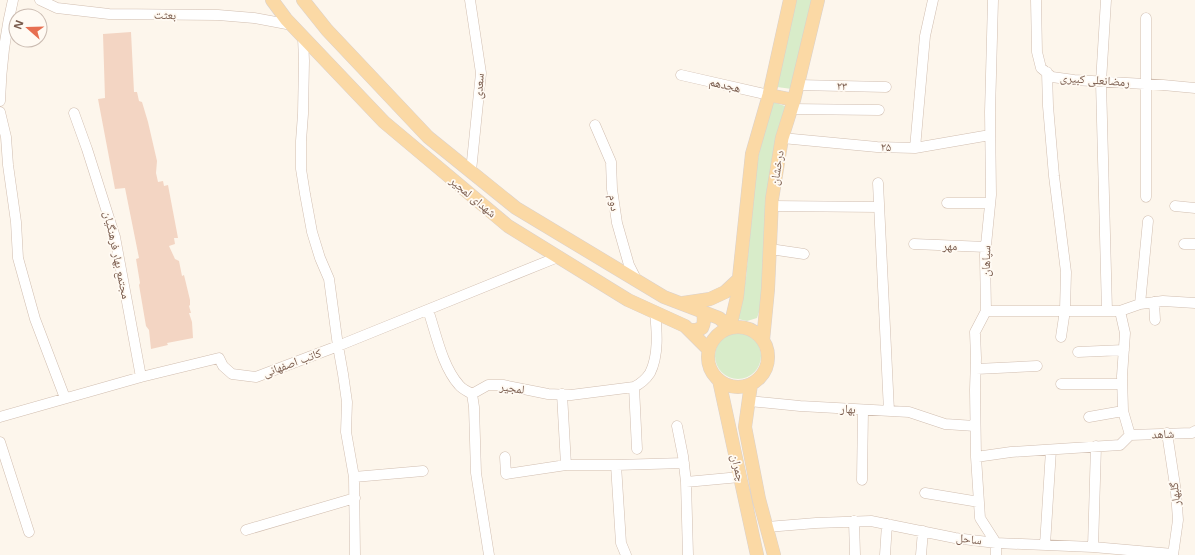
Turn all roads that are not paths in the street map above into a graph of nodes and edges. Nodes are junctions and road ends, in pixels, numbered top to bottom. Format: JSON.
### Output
{"nodes":[{"id":1,"x":13,"y":0,"type":"edge"},
{"id":2,"x":40,"y":0,"type":"edge"},
{"id":3,"x":272,"y":0,"type":"edge"},
{"id":4,"x":303,"y":0,"type":"edge"},
{"id":5,"x":470,"y":0,"type":"edge"},
{"id":6,"x":790,"y":0,"type":"edge"},
{"id":7,"x":818,"y":0,"type":"edge"},
{"id":8,"x":933,"y":0,"type":"edge"},
{"id":9,"x":993,"y":0,"type":"edge"},
{"id":10,"x":1036,"y":0,"type":"edge"},
{"id":11,"x":1106,"y":0,"type":"edge"},
{"id":12,"x":1146,"y":18,"type":"dead end"},
{"id":13,"x":292,"y":26,"type":"junction"},
{"id":14,"x":302,"y":36,"type":"junction"},
{"id":15,"x":1047,"y":72,"type":"junction"},
{"id":16,"x":681,"y":75,"type":"dead end"},
{"id":17,"x":1101,"y":82,"type":"junction"},
{"id":18,"x":1145,"y":84,"type":"junction"},
{"id":19,"x":798,"y":85,"type":"junction"},
{"id":20,"x":886,"y":87,"type":"dead end"},
{"id":21,"x":1195,"y":88,"type":"edge"},
{"id":22,"x":768,"y":95,"type":"junction"},
{"id":23,"x":0,"y":101,"type":"edge"},
{"id":24,"x":792,"y":105,"type":"junction"},
{"id":25,"x":880,"y":110,"type":"dead end"},
{"id":26,"x":0,"y":112,"type":"edge"},
{"id":27,"x":74,"y":113,"type":"dead end"},
{"id":28,"x":595,"y":125,"type":"dead end"},
{"id":29,"x":990,"y":135,"type":"junction"},
{"id":30,"x":782,"y":138,"type":"junction"},
{"id":31,"x":915,"y":148,"type":"junction"},
{"id":32,"x":471,"y":171,"type":"junction"},
{"id":33,"x":878,"y":183,"type":"dead end"},
{"id":34,"x":1146,"y":197,"type":"dead end"},
{"id":35,"x":946,"y":203,"type":"dead end"},
{"id":36,"x":990,"y":204,"type":"junction"},
{"id":37,"x":772,"y":206,"type":"junction"},
{"id":38,"x":879,"y":206,"type":"junction"},
{"id":39,"x":1175,"y":206,"type":"dead end"},
{"id":40,"x":1195,"y":208,"type":"edge"},
{"id":41,"x":1148,"y":221,"type":"dead end"},
{"id":42,"x":914,"y":244,"type":"dead end"},
{"id":43,"x":1184,"y":244,"type":"dead end"},
{"id":44,"x":1195,"y":244,"type":"edge"},
{"id":45,"x":986,"y":247,"type":"junction"},
{"id":46,"x":770,"y":249,"type":"junction"},
{"id":47,"x":804,"y":254,"type":"dead end"},
{"id":48,"x":558,"y":257,"type":"junction"},
{"id":49,"x":739,"y":279,"type":"junction"},
{"id":50,"x":637,"y":281,"type":"junction"},
{"id":51,"x":1154,"y":302,"type":"junction"},
{"id":52,"x":1195,"y":303,"type":"edge"},
{"id":53,"x":681,"y":304,"type":"junction"},
{"id":54,"x":1140,"y":304,"type":"junction"},
{"id":55,"x":428,"y":310,"type":"junction"},
{"id":56,"x":1065,"y":310,"type":"junction"},
{"id":57,"x":986,"y":311,"type":"junction"},
{"id":58,"x":1107,"y":311,"type":"junction"},
{"id":59,"x":1120,"y":311,"type":"junction"},
{"id":60,"x":703,"y":312,"type":"junction"},
{"id":61,"x":655,"y":313,"type":"junction"},
{"id":62,"x":1155,"y":320,"type":"dead end"},
{"id":63,"x":730,"y":327,"type":"junction"},
{"id":64,"x":689,"y":330,"type":"junction"},
{"id":65,"x":1061,"y":337,"type":"dead end"},
{"id":66,"x":763,"y":340,"type":"junction"},
{"id":67,"x":338,"y":346,"type":"junction"},
{"id":68,"x":708,"y":349,"type":"junction"},
{"id":69,"x":1124,"y":350,"type":"junction"},
{"id":70,"x":1078,"y":352,"type":"dead end"},
{"id":71,"x":1037,"y":366,"type":"dead end"},
{"id":72,"x":976,"y":369,"type":"junction"},
{"id":73,"x":141,"y":377,"type":"junction"},
{"id":74,"x":719,"y":380,"type":"junction"},
{"id":75,"x":751,"y":384,"type":"junction"},
{"id":76,"x":1061,"y":384,"type":"dead end"},
{"id":77,"x":1122,"y":384,"type":"junction"},
{"id":78,"x":634,"y":387,"type":"junction"},
{"id":79,"x":472,"y":394,"type":"junction"},
{"id":80,"x":562,"y":394,"type":"junction"},
{"id":81,"x":65,"y":398,"type":"junction"},
{"id":82,"x":749,"y":401,"type":"junction"},
{"id":83,"x":863,"y":410,"type":"junction"},
{"id":84,"x":889,"y":411,"type":"junction"},
{"id":85,"x":1122,"y":411,"type":"junction"},
{"id":86,"x":0,"y":417,"type":"edge"},
{"id":87,"x":1089,"y":417,"type":"dead end"},
{"id":88,"x":677,"y":426,"type":"dead end"},
{"id":89,"x":976,"y":426,"type":"junction"},
{"id":90,"x":1195,"y":431,"type":"edge"},
{"id":91,"x":1167,"y":433,"type":"junction"},
{"id":92,"x":1130,"y":435,"type":"junction"},
{"id":93,"x":0,"y":442,"type":"edge"},
{"id":94,"x":1096,"y":446,"type":"junction"},
{"id":95,"x":637,"y":449,"type":"dead end"},
{"id":96,"x":1051,"y":450,"type":"junction"},
{"id":97,"x":505,"y":457,"type":"dead end"},
{"id":98,"x":976,"y":457,"type":"junction"},
{"id":99,"x":684,"y":463,"type":"junction"},
{"id":100,"x":616,"y":464,"type":"junction"},
{"id":101,"x":566,"y":465,"type":"junction"},
{"id":102,"x":423,"y":471,"type":"dead end"},
{"id":103,"x":740,"y":477,"type":"junction"},
{"id":104,"x":354,"y":478,"type":"junction"},
{"id":105,"x":862,"y":480,"type":"dead end"},
{"id":106,"x":686,"y":482,"type":"junction"},
{"id":107,"x":925,"y":493,"type":"dead end"},
{"id":108,"x":355,"y":498,"type":"junction"},
{"id":109,"x":979,"y":502,"type":"junction"},
{"id":110,"x":854,"y":521,"type":"junction"},
{"id":111,"x":887,"y":524,"type":"junction"},
{"id":112,"x":766,"y":527,"type":"junction"},
{"id":113,"x":246,"y":530,"type":"dead end"},
{"id":114,"x":923,"y":531,"type":"junction"},
{"id":115,"x":29,"y":532,"type":"dead end"},
{"id":116,"x":996,"y":542,"type":"junction"},
{"id":117,"x":1044,"y":545,"type":"junction"},
{"id":118,"x":1093,"y":547,"type":"junction"},
{"id":119,"x":1173,"y":554,"type":"edge"},
{"id":120,"x":355,"y":555,"type":"edge"},
{"id":121,"x":489,"y":555,"type":"edge"},
{"id":122,"x":626,"y":555,"type":"edge"},
{"id":123,"x":688,"y":555,"type":"edge"},
{"id":124,"x":757,"y":555,"type":"edge"},
{"id":125,"x":774,"y":555,"type":"edge"},
{"id":126,"x":856,"y":555,"type":"edge"},
{"id":127,"x":885,"y":555,"type":"edge"},
{"id":128,"x":921,"y":555,"type":"edge"},
{"id":129,"x":996,"y":555,"type":"edge"}],
"edges":[{"from":1,"to":23,"type":"street"},
{"from":2,"to":13,"type":"street","name":"بعثت"},
{"from":3,"to":13,"type":"main road","name":"شهدای لمجیر"},
{"from":4,"to":32,"type":"main road","name":"شهدای لمجیر"},
{"from":5,"to":32,"type":"street","name":"سعدی"},
{"from":6,"to":22,"type":"main road"},
{"from":7,"to":19,"type":"main road","name":"درخشان"},
{"from":8,"to":31,"type":"street"},
{"from":9,"to":29,"type":"street","name":"سپاهان"},
{"from":10,"to":15,"type":"street","name":"رمضانعلی کبیری"},
{"from":11,"to":17,"type":"street"},
{"from":12,"to":18,"type":"street"},
{"from":13,"to":14,"type":"main road","name":"شهدای لمجیر"},
{"from":14,"to":48,"type":"main road","name":"شهدای لمجیر"},
{"from":14,"to":67,"type":"street"},
{"from":15,"to":17,"type":"street","name":"رمضانعلی کبیری"},
{"from":15,"to":56,"type":"street"},
{"from":16,"to":22,"type":"street","name":"هجدهم"},
{"from":17,"to":18,"type":"street","name":"رمضانعلی کبیری"},
{"from":17,"to":58,"type":"street"},
{"from":18,"to":21,"type":"street","name":"رمضانعلی کبیری"},
{"from":18,"to":34,"type":"street"},
{"from":19,"to":20,"type":"street","name":"۲۳"},
{"from":19,"to":24,"type":"main road","name":"درخشان"},
{"from":22,"to":24,"type":"main road"},
{"from":22,"to":49,"type":"main road"},
{"from":24,"to":25,"type":"street"},
{"from":24,"to":30,"type":"main road","name":"درخشان"},
{"from":26,"to":81,"type":"street"},
{"from":27,"to":73,"type":"street","name":"مجتمع بهار فرهنگیان"},
{"from":28,"to":50,"type":"street","name":"دوم"},
{"from":29,"to":31,"type":"street","name":"۲۵"},
{"from":29,"to":36,"type":"street","name":"سپاهان"},
{"from":30,"to":31,"type":"street","name":"۲۵"},
{"from":30,"to":37,"type":"main road","name":"درخشان"},
{"from":32,"to":50,"type":"main road","name":"شهدای لمجیر"},
{"from":33,"to":38,"type":"street"},
{"from":35,"to":36,"type":"street"},
{"from":36,"to":45,"type":"street","name":"سپاهان"},
{"from":37,"to":38,"type":"street"},
{"from":37,"to":46,"type":"main road","name":"درخشان"},
{"from":38,"to":84,"type":"street"},
{"from":39,"to":40,"type":"street"},
{"from":41,"to":54,"type":"street"},
{"from":42,"to":45,"type":"street","name":"مهر"},
{"from":43,"to":44,"type":"street"},
{"from":45,"to":57,"type":"street","name":"سپاهان"},
{"from":46,"to":47,"type":"street"},
{"from":46,"to":66,"type":"main road","name":"درخشان"},
{"from":48,"to":55,"type":"street","name":"کاتب اصفهانی"},
{"from":48,"to":61,"type":"main road","name":"شهدای لمجیر"},
{"from":49,"to":53,"type":"main road"},
{"from":49,"to":63,"type":"main road"},
{"from":50,"to":53,"type":"main road","name":"شهدای لمجیر"},
{"from":51,"to":52,"type":"street"},
{"from":51,"to":54,"type":"street"},
{"from":51,"to":62,"type":"street"},
{"from":53,"to":60,"type":"main road","name":"شهدای لمجیر"},
{"from":54,"to":59,"type":"street"},
{"from":55,"to":67,"type":"street","name":"کاتب اصفهانی"},
{"from":55,"to":79,"type":"street"},
{"from":56,"to":57,"type":"street"},
{"from":56,"to":58,"type":"street"},
{"from":56,"to":65,"type":"street"},
{"from":57,"to":72,"type":"street"},
{"from":58,"to":59,"type":"street"},
{"from":59,"to":69,"type":"street"},
{"from":60,"to":63,"type":"main road","name":"شهدای لمجیر"},
{"from":60,"to":64,"type":"main road"},
{"from":61,"to":64,"type":"main road","name":"شهدای لمجیر"},
{"from":61,"to":78,"type":"street"},
{"from":63,"to":66,"type":"main road"},
{"from":63,"to":68,"type":"main road"},
{"from":64,"to":68,"type":"main road","name":"شهدای لمجیر"},
{"from":66,"to":75,"type":"main road"},
{"from":67,"to":73,"type":"street","name":"کاتب اصفهانی"},
{"from":67,"to":104,"type":"street"},
{"from":68,"to":74,"type":"main road"},
{"from":69,"to":70,"type":"street"},
{"from":69,"to":77,"type":"street"},
{"from":71,"to":72,"type":"street"},
{"from":72,"to":89,"type":"street"},
{"from":73,"to":81,"type":"street","name":"کاتب اصفهانی"},
{"from":74,"to":75,"type":"main road"},
{"from":74,"to":103,"type":"main road","name":"چمران"},
{"from":75,"to":82,"type":"main road","name":"چمران"},
{"from":76,"to":77,"type":"street"},
{"from":77,"to":85,"type":"street"},
{"from":78,"to":80,"type":"street","name":"لمجیر"},
{"from":78,"to":95,"type":"street"},
{"from":79,"to":80,"type":"street","name":"لمجیر"},
{"from":79,"to":121,"type":"street"},
{"from":80,"to":101,"type":"street"},
{"from":81,"to":86,"type":"street","name":"کاتب اصفهانی"},
{"from":82,"to":83,"type":"street","name":"بهار"},
{"from":82,"to":112,"type":"main road","name":"چمران"},
{"from":83,"to":84,"type":"street","name":"بهار"},
{"from":83,"to":105,"type":"street"},
{"from":84,"to":89,"type":"street","name":"بهار"},
{"from":85,"to":87,"type":"street"},
{"from":85,"to":92,"type":"street"},
{"from":88,"to":99,"type":"street"},
{"from":89,"to":98,"type":"street"},
{"from":90,"to":91,"type":"street","name":"شاهد"},
{"from":91,"to":92,"type":"street","name":"شاهد"},
{"from":91,"to":119,"type":"street","name":"گلبهار"},
{"from":92,"to":94,"type":"street"},
{"from":93,"to":115,"type":"street"},
{"from":94,"to":96,"type":"street"},
{"from":94,"to":118,"type":"street"},
{"from":96,"to":98,"type":"street"},
{"from":96,"to":117,"type":"street"},
{"from":97,"to":101,"type":"street"},
{"from":98,"to":109,"type":"street"},
{"from":99,"to":100,"type":"street"},
{"from":99,"to":106,"type":"street"},
{"from":100,"to":101,"type":"street"},
{"from":100,"to":122,"type":"street"},
{"from":102,"to":104,"type":"street"},
{"from":103,"to":106,"type":"street"},
{"from":103,"to":124,"type":"main road","name":"چمران"},
{"from":104,"to":108,"type":"street"},
{"from":106,"to":123,"type":"street"},
{"from":107,"to":109,"type":"street"},
{"from":108,"to":113,"type":"street"},
{"from":108,"to":120,"type":"street"},
{"from":109,"to":116,"type":"street"},
{"from":110,"to":111,"type":"street","name":"ساحل"},
{"from":110,"to":112,"type":"street","name":"ساحل"},
{"from":110,"to":126,"type":"street"},
{"from":111,"to":114,"type":"street","name":"ساحل"},
{"from":111,"to":127,"type":"street"},
{"from":112,"to":125,"type":"main road","name":"چمران"},
{"from":114,"to":116,"type":"street","name":"ساحل"},
{"from":114,"to":128,"type":"street"},
{"from":116,"to":117,"type":"street","name":"ساحل"},
{"from":116,"to":129,"type":"street"},
{"from":117,"to":118,"type":"street","name":"ساحل"},
{"from":118,"to":119,"type":"street","name":"ساحل"}]}
